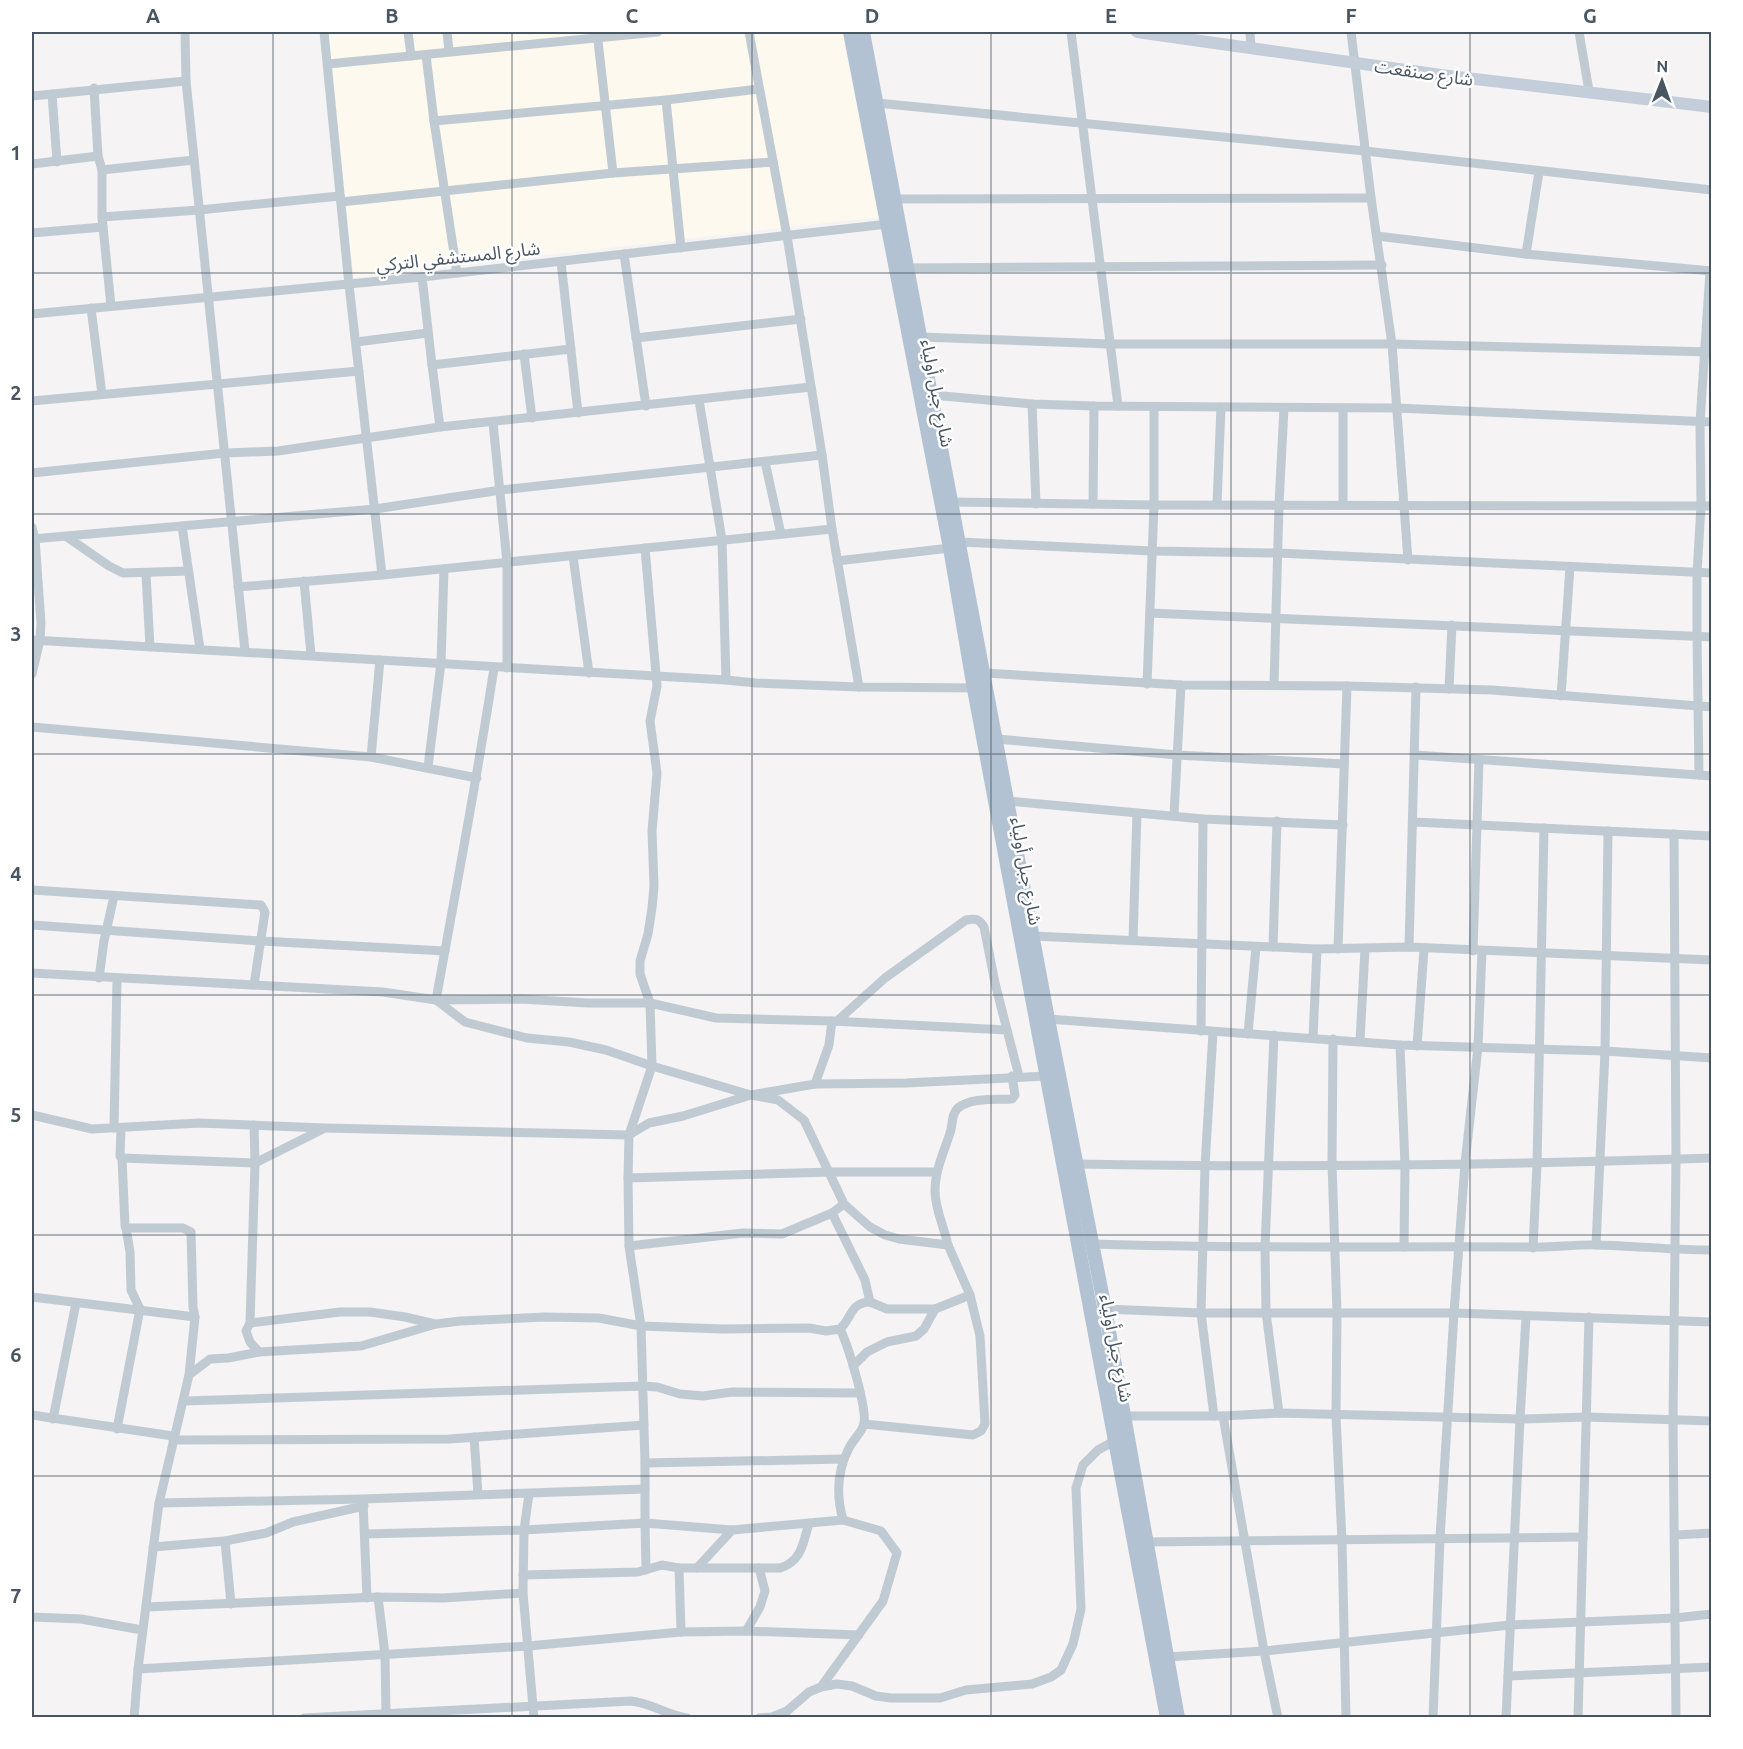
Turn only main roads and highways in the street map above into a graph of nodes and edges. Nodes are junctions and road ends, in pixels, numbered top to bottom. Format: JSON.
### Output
{"nodes":[{"id":1,"x":850,"y":32,"type":"edge"},
{"id":2,"x":863,"y":32,"type":"edge"},
{"id":3,"x":955,"y":545,"type":"junction"},
{"id":4,"x":982,"y":683,"type":"junction"},
{"id":5,"x":1167,"y":1718,"type":"edge"},
{"id":6,"x":1178,"y":1718,"type":"edge"}],
"edges":[{"from":1,"to":3,"type":"main road","name":"شارع جبل أولياء"},
{"from":2,"to":3,"type":"main road","name":"شارع جبل أولياء"},
{"from":3,"to":4,"type":"main road","name":"شارع جبل أولياء"},
{"from":4,"to":5,"type":"main road","name":"شارع جبل أولياء"},
{"from":4,"to":6,"type":"main road","name":"شارع جبل أولياء"}]}
